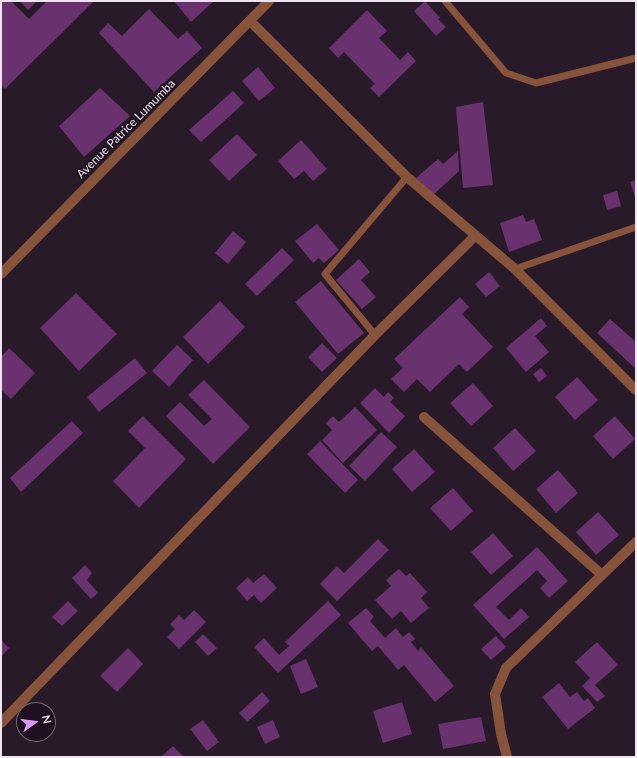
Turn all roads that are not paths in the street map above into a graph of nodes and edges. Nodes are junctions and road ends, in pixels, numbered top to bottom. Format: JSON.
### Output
{"nodes":[{"id":1,"x":269,"y":1,"type":"edge"},
{"id":2,"x":445,"y":1,"type":"edge"},
{"id":3,"x":250,"y":21,"type":"junction"},
{"id":4,"x":636,"y":58,"type":"edge"},
{"id":5,"x":407,"y":177,"type":"junction"},
{"id":6,"x":636,"y":228,"type":"edge"},
{"id":7,"x":475,"y":236,"type":"junction"},
{"id":8,"x":515,"y":269,"type":"junction"},
{"id":9,"x":1,"y":274,"type":"edge"},
{"id":10,"x":375,"y":335,"type":"junction"},
{"id":11,"x":636,"y":390,"type":"edge"},
{"id":12,"x":424,"y":417,"type":"dead end"},
{"id":13,"x":636,"y":542,"type":"edge"},
{"id":14,"x":602,"y":575,"type":"junction"},
{"id":15,"x":1,"y":723,"type":"edge"},
{"id":16,"x":507,"y":757,"type":"edge"}],
"edges":[{"from":1,"to":3,"type":"street","name":"Avenue Patrice Lumumba"},
{"from":2,"to":4,"type":"lane"},
{"from":3,"to":5,"type":"street"},
{"from":3,"to":9,"type":"street","name":"Avenue Patrice Lumumba"},
{"from":5,"to":7,"type":"street"},
{"from":5,"to":10,"type":"lane"},
{"from":6,"to":8,"type":"lane"},
{"from":7,"to":8,"type":"street"},
{"from":7,"to":10,"type":"street"},
{"from":8,"to":11,"type":"street"},
{"from":10,"to":15,"type":"street"},
{"from":12,"to":14,"type":"street"},
{"from":13,"to":14,"type":"street"},
{"from":14,"to":16,"type":"street"}]}
